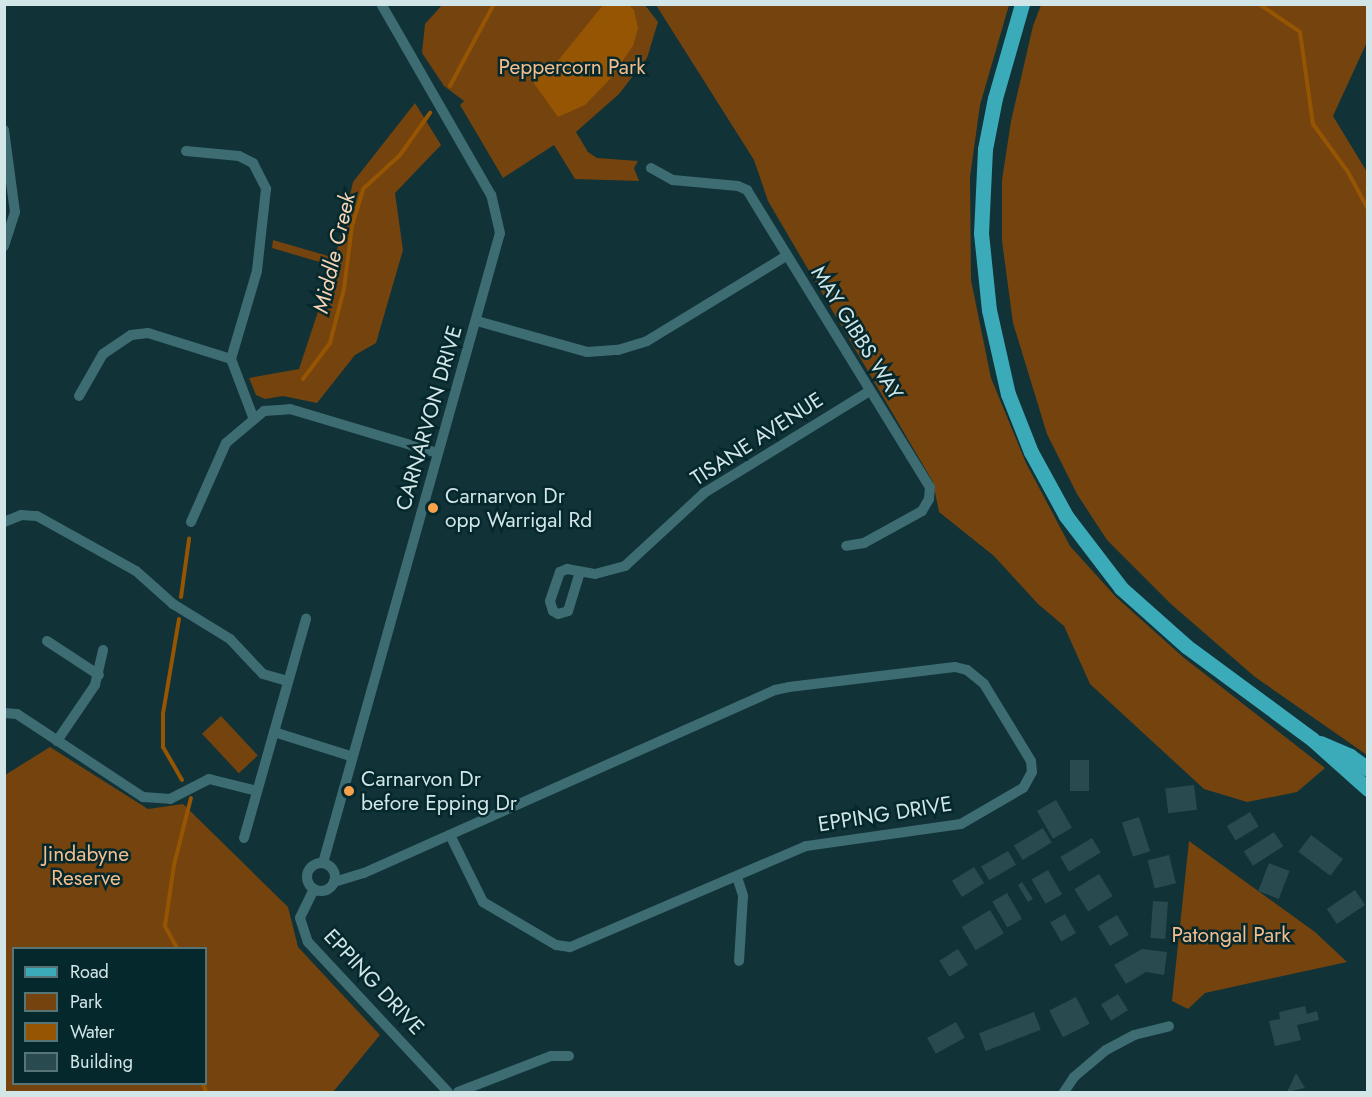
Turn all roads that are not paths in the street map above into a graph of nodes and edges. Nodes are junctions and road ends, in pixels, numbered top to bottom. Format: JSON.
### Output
{"nodes":[{"id":1,"x":381,"y":4,"type":"edge"},
{"id":2,"x":1022,"y":4,"type":"edge"},
{"id":3,"x":4,"y":130,"type":"edge"},
{"id":4,"x":186,"y":151,"type":"dead end"},
{"id":5,"x":651,"y":168,"type":"dead end"},
{"id":6,"x":10,"y":188,"type":"edge"},
{"id":7,"x":4,"y":246,"type":"edge"},
{"id":8,"x":786,"y":256,"type":"junction"},
{"id":9,"x":477,"y":321,"type":"junction"},
{"id":10,"x":231,"y":358,"type":"junction"},
{"id":11,"x":870,"y":391,"type":"junction"},
{"id":12,"x":79,"y":396,"type":"dead end"},
{"id":13,"x":253,"y":417,"type":"junction"},
{"id":14,"x":438,"y":453,"type":"junction"},
{"id":15,"x":4,"y":522,"type":"edge"},
{"id":16,"x":191,"y":522,"type":"dead end"},
{"id":17,"x":846,"y":546,"type":"dead end"},
{"id":18,"x":580,"y":572,"type":"dead end"},
{"id":19,"x":306,"y":619,"type":"dead end"},
{"id":20,"x":47,"y":641,"type":"dead end"},
{"id":21,"x":103,"y":650,"type":"dead end"},
{"id":22,"x":99,"y":675,"type":"junction"},
{"id":23,"x":288,"y":681,"type":"junction"},
{"id":24,"x":4,"y":713,"type":"edge"},
{"id":25,"x":274,"y":732,"type":"junction"},
{"id":26,"x":1312,"y":739,"type":"junction"},
{"id":27,"x":57,"y":741,"type":"junction"},
{"id":28,"x":350,"y":756,"type":"junction"},
{"id":29,"x":1368,"y":769,"type":"edge"},
{"id":30,"x":1368,"y":789,"type":"edge"},
{"id":31,"x":257,"y":791,"type":"junction"},
{"id":32,"x":450,"y":835,"type":"junction"},
{"id":33,"x":244,"y":838,"type":"dead end"},
{"id":34,"x":322,"y":863,"type":"junction"},
{"id":35,"x":737,"y":877,"type":"junction"},
{"id":36,"x":334,"y":882,"type":"junction"},
{"id":37,"x":314,"y":889,"type":"junction"},
{"id":38,"x":739,"y":961,"type":"dead end"},
{"id":39,"x":1169,"y":1026,"type":"dead end"},
{"id":40,"x":569,"y":1056,"type":"dead end"},
{"id":41,"x":448,"y":1092,"type":"edge"},
{"id":42,"x":458,"y":1092,"type":"edge"},
{"id":43,"x":1064,"y":1092,"type":"edge"}],
"edges":[{"from":1,"to":9,"type":"street","name":"CARNARVON DRIVE"},
{"from":2,"to":26,"type":"main road"},
{"from":3,"to":6,"type":"street"},
{"from":4,"to":10,"type":"street"},
{"from":5,"to":8,"type":"street","name":"MAY GIBBS WAY"},
{"from":6,"to":7,"type":"street"},
{"from":8,"to":9,"type":"street"},
{"from":8,"to":11,"type":"street","name":"MAY GIBBS WAY"},
{"from":9,"to":14,"type":"street","name":"CARNARVON DRIVE"},
{"from":10,"to":12,"type":"street"},
{"from":10,"to":13,"type":"street"},
{"from":11,"to":17,"type":"street","name":"MAY GIBBS WAY"},
{"from":11,"to":18,"type":"street","name":"TISANE AVENUE"},
{"from":13,"to":14,"type":"street"},
{"from":13,"to":16,"type":"street"},
{"from":14,"to":28,"type":"street","name":"CARNARVON DRIVE"},
{"from":15,"to":23,"type":"street"},
{"from":19,"to":23,"type":"street"},
{"from":20,"to":22,"type":"street"},
{"from":21,"to":22,"type":"street"},
{"from":22,"to":27,"type":"street"},
{"from":23,"to":25,"type":"street"},
{"from":24,"to":27,"type":"street"},
{"from":25,"to":28,"type":"street"},
{"from":25,"to":31,"type":"street"},
{"from":26,"to":29,"type":"main road"},
{"from":26,"to":30,"type":"main road"},
{"from":27,"to":31,"type":"street"},
{"from":28,"to":34,"type":"street","name":"CARNARVON DRIVE"},
{"from":31,"to":33,"type":"street"},
{"from":32,"to":35,"type":"street","name":"EPPING DRIVE"},
{"from":32,"to":35,"type":"street","name":"EPPING DRIVE"},
{"from":32,"to":36,"type":"street","name":"EPPING DRIVE"},
{"from":34,"to":36,"type":"street"},
{"from":34,"to":37,"type":"street"},
{"from":35,"to":38,"type":"street"},
{"from":36,"to":37,"type":"street"},
{"from":37,"to":41,"type":"street","name":"EPPING DRIVE"},
{"from":39,"to":43,"type":"street"},
{"from":40,"to":42,"type":"street"}]}
